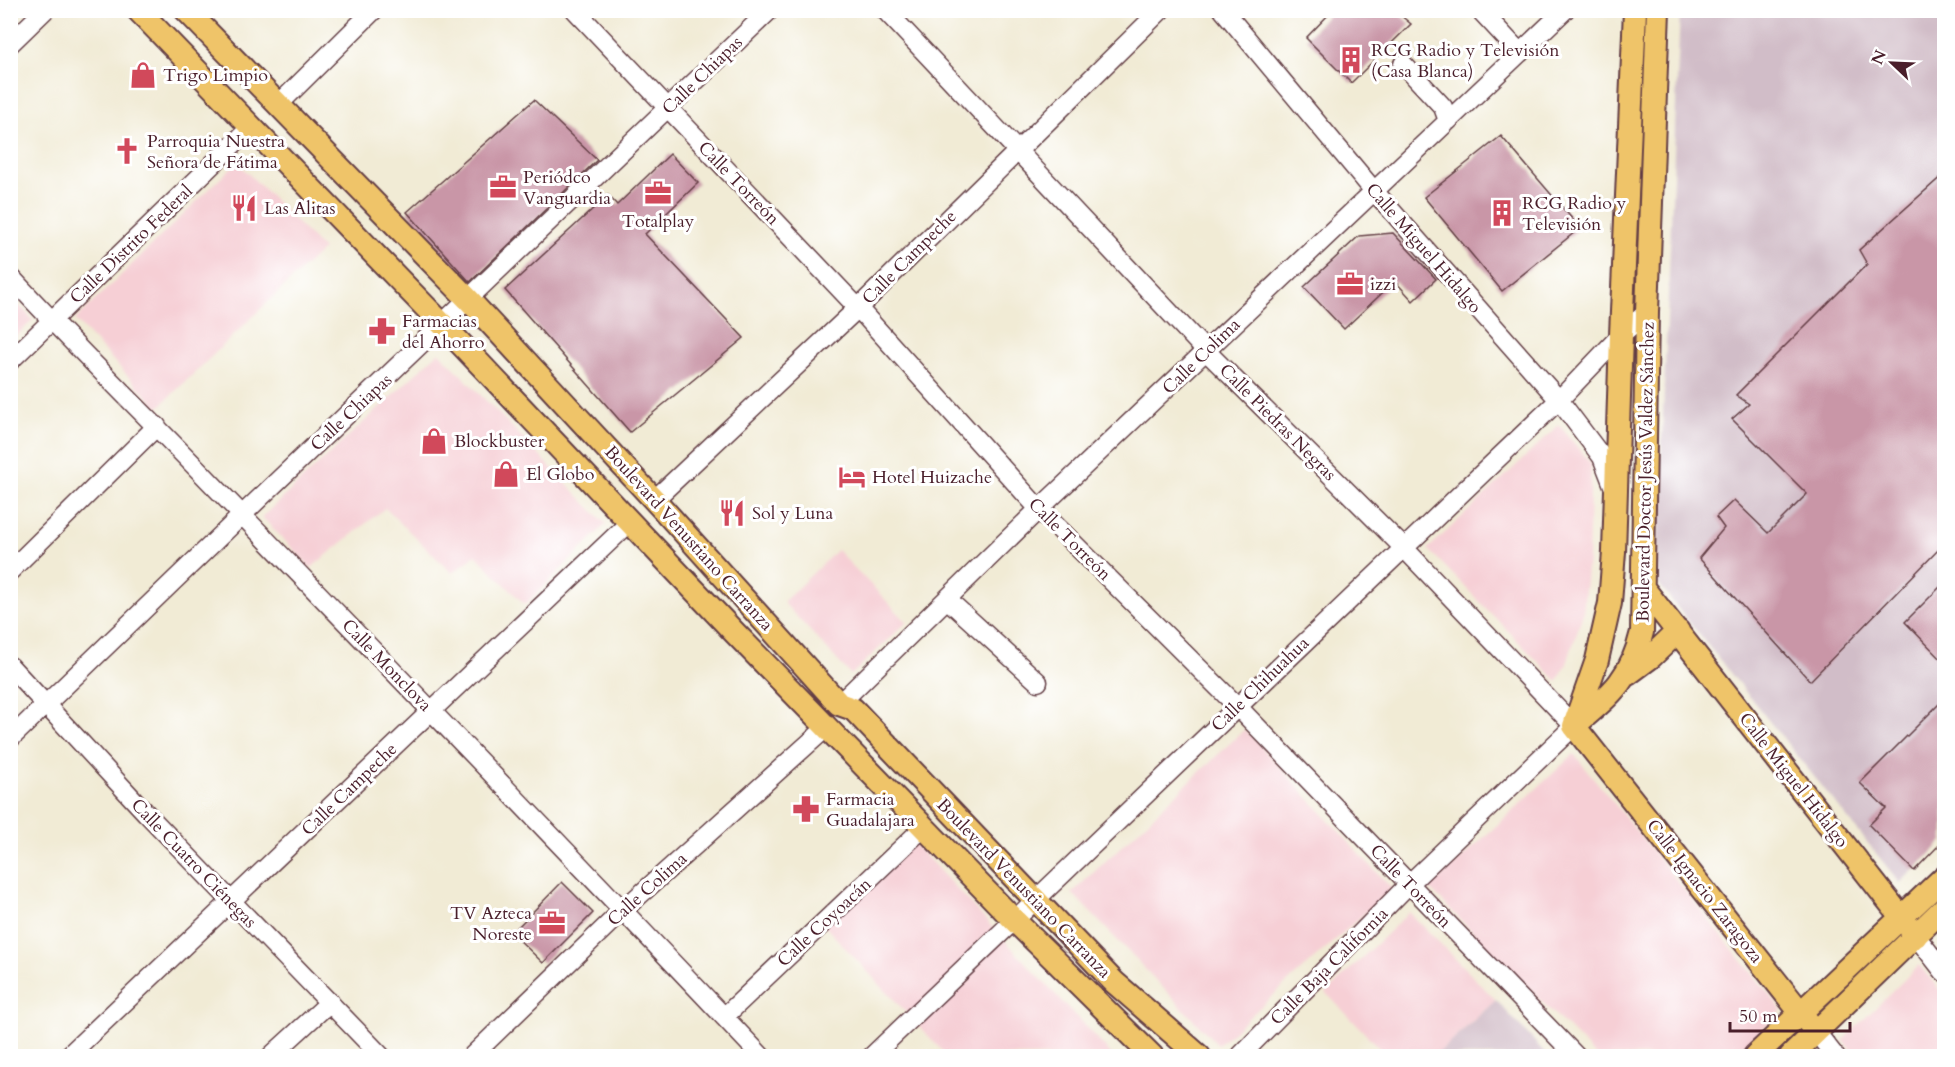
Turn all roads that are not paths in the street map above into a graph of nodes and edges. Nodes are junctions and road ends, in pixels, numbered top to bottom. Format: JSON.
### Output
{"nodes":[{"id":1,"x":45,"y":10,"type":"edge"},
{"id":2,"x":138,"y":10,"type":"edge"},
{"id":3,"x":186,"y":10,"type":"edge"},
{"id":4,"x":374,"y":10,"type":"edge"},
{"id":5,"x":575,"y":10,"type":"edge"},
{"id":6,"x":770,"y":10,"type":"edge"},
{"id":7,"x":885,"y":10,"type":"edge"},
{"id":8,"x":1161,"y":10,"type":"edge"},
{"id":9,"x":1223,"y":10,"type":"edge"},
{"id":10,"x":1479,"y":10,"type":"edge"},
{"id":11,"x":1565,"y":10,"type":"edge"},
{"id":12,"x":1635,"y":10,"type":"edge"},
{"id":13,"x":1658,"y":10,"type":"edge"},
{"id":14,"x":10,"y":44,"type":"edge"},
{"id":15,"x":1520,"y":53,"type":"junction"},
{"id":16,"x":1403,"y":64,"type":"dead end"},
{"id":17,"x":278,"y":105,"type":"junction"},
{"id":18,"x":667,"y":108,"type":"junction"},
{"id":19,"x":1448,"y":122,"type":"junction"},
{"id":20,"x":251,"y":127,"type":"junction"},
{"id":21,"x":1018,"y":149,"type":"junction"},
{"id":22,"x":1374,"y":191,"type":"junction"},
{"id":23,"x":10,"y":276,"type":"edge"},
{"id":24,"x":469,"y":300,"type":"junction"},
{"id":25,"x":858,"y":308,"type":"junction"},
{"id":26,"x":1647,"y":312,"type":"junction"},
{"id":27,"x":52,"y":321,"type":"junction"},
{"id":28,"x":443,"y":325,"type":"junction"},
{"id":29,"x":1621,"y":335,"type":"junction"},
{"id":30,"x":1206,"y":351,"type":"junction"},
{"id":31,"x":10,"y":361,"type":"edge"},
{"id":32,"x":1558,"y":400,"type":"junction"},
{"id":33,"x":157,"y":426,"type":"junction"},
{"id":34,"x":1615,"y":491,"type":"junction"},
{"id":35,"x":654,"y":500,"type":"junction"},
{"id":36,"x":1039,"y":509,"type":"junction"},
{"id":37,"x":242,"y":515,"type":"junction"},
{"id":38,"x":630,"y":522,"type":"junction"},
{"id":39,"x":1614,"y":535,"type":"junction"},
{"id":40,"x":1644,"y":537,"type":"junction"},
{"id":41,"x":1403,"y":547,"type":"junction"},
{"id":42,"x":10,"y":571,"type":"edge"},
{"id":43,"x":1644,"y":589,"type":"junction"},
{"id":44,"x":948,"y":599,"type":"junction"},
{"id":45,"x":1678,"y":631,"type":"junction"},
{"id":46,"x":10,"y":666,"type":"edge"},
{"id":47,"x":1627,"y":675,"type":"junction"},
{"id":48,"x":1038,"y":682,"type":"dead end"},
{"id":49,"x":47,"y":704,"type":"junction"},
{"id":50,"x":839,"y":704,"type":"junction"},
{"id":51,"x":1237,"y":706,"type":"junction"},
{"id":52,"x":431,"y":710,"type":"junction"},
{"id":53,"x":1574,"y":726,"type":"junction"},
{"id":54,"x":827,"y":727,"type":"junction"},
{"id":55,"x":10,"y":739,"type":"edge"},
{"id":56,"x":924,"y":827,"type":"junction"},
{"id":57,"x":1944,"y":877,"type":"edge"},
{"id":58,"x":1409,"y":884,"type":"junction"},
{"id":59,"x":230,"y":901,"type":"junction"},
{"id":60,"x":1036,"y":902,"type":"junction"},
{"id":61,"x":1944,"y":908,"type":"edge"},
{"id":62,"x":623,"y":910,"type":"junction"},
{"id":63,"x":1902,"y":918,"type":"junction"},
{"id":64,"x":1016,"y":921,"type":"junction"},
{"id":65,"x":1916,"y":936,"type":"junction"},
{"id":66,"x":1944,"y":972,"type":"edge"},
{"id":67,"x":330,"y":1002,"type":"junction"},
{"id":68,"x":1801,"y":1013,"type":"junction"},
{"id":69,"x":724,"y":1017,"type":"junction"},
{"id":70,"x":1816,"y":1032,"type":"junction"},
{"id":71,"x":68,"y":1056,"type":"edge"},
{"id":72,"x":272,"y":1056,"type":"edge"},
{"id":73,"x":381,"y":1056,"type":"edge"},
{"id":74,"x":472,"y":1056,"type":"edge"},
{"id":75,"x":761,"y":1056,"type":"edge"},
{"id":76,"x":872,"y":1056,"type":"edge"},
{"id":77,"x":1152,"y":1056,"type":"edge"},
{"id":78,"x":1199,"y":1056,"type":"edge"},
{"id":79,"x":1240,"y":1056,"type":"edge"},
{"id":80,"x":1576,"y":1056,"type":"edge"},
{"id":81,"x":1755,"y":1056,"type":"edge"},
{"id":82,"x":1791,"y":1056,"type":"edge"},
{"id":83,"x":1835,"y":1056,"type":"edge"}],
"edges":[{"from":1,"to":14,"type":"street"},
{"from":2,"to":20,"type":"main road","name":"Boulevard Venustiano Carranza"},
{"from":3,"to":17,"type":"main road","name":"Boulevard Venustiano Carranza"},
{"from":4,"to":17,"type":"street"},
{"from":5,"to":18,"type":"street","name":"Calle Torreón"},
{"from":6,"to":18,"type":"street","name":"Calle Chiapas"},
{"from":7,"to":21,"type":"street","name":"Calle Piedras Negras"},
{"from":8,"to":21,"type":"street","name":"Calle Campeche"},
{"from":9,"to":22,"type":"street","name":"Calle Miguel Hidalgo"},
{"from":10,"to":15,"type":"street"},
{"from":11,"to":15,"type":"street","name":"Calle Colima"},
{"from":12,"to":29,"type":"main road","name":"Boulevard Doctor Jesús Valdez Sánchez"},
{"from":13,"to":26,"type":"main road","name":"Boulevard Doctor Jesús Valdez Sánchez"},
{"from":15,"to":19,"type":"street","name":"Calle Colima"},
{"from":16,"to":19,"type":"street"},
{"from":17,"to":24,"type":"main road","name":"Boulevard Venustiano Carranza"},
{"from":18,"to":24,"type":"street","name":"Calle Chiapas"},
{"from":18,"to":25,"type":"street","name":"Calle Torreón"},
{"from":19,"to":22,"type":"street","name":"Calle Colima"},
{"from":20,"to":27,"type":"street","name":"Calle Distrito Federal"},
{"from":20,"to":28,"type":"main road","name":"Boulevard Venustiano Carranza"},
{"from":21,"to":25,"type":"street","name":"Calle Campeche"},
{"from":21,"to":30,"type":"street","name":"Calle Piedras Negras"},
{"from":22,"to":30,"type":"street","name":"Calle Colima"},
{"from":22,"to":32,"type":"street","name":"Calle Miguel Hidalgo"},
{"from":23,"to":27,"type":"street","name":"Calle Monclova"},
{"from":24,"to":28,"type":"street","name":"Calle Chiapas"},
{"from":24,"to":35,"type":"main road","name":"Boulevard Venustiano Carranza"},
{"from":25,"to":35,"type":"street","name":"Calle Campeche"},
{"from":25,"to":36,"type":"street","name":"Calle Torreón"},
{"from":26,"to":29,"type":"street","name":"Calle Chihuahua"},
{"from":26,"to":40,"type":"main road","name":"Boulevard Doctor Jesús Valdez Sánchez"},
{"from":27,"to":31,"type":"street","name":"Calle Distrito Federal"},
{"from":27,"to":33,"type":"street","name":"Calle Monclova"},
{"from":28,"to":37,"type":"street","name":"Calle Chiapas"},
{"from":28,"to":38,"type":"main road","name":"Boulevard Venustiano Carranza"},
{"from":29,"to":32,"type":"street","name":"Calle Chihuahua"},
{"from":29,"to":34,"type":"main road","name":"Boulevard Doctor Jesús Valdez Sánchez"},
{"from":30,"to":36,"type":"street","name":"Calle Colima"},
{"from":30,"to":41,"type":"street","name":"Calle Piedras Negras"},
{"from":32,"to":34,"type":"street","name":"Calle Miguel Hidalgo"},
{"from":32,"to":41,"type":"street","name":"Calle Chihuahua"},
{"from":33,"to":37,"type":"street","name":"Calle Monclova"},
{"from":33,"to":42,"type":"street"},
{"from":34,"to":39,"type":"main road","name":"Boulevard Doctor Jesús Valdez Sánchez"},
{"from":35,"to":50,"type":"main road","name":"Boulevard Venustiano Carranza"},
{"from":36,"to":44,"type":"street","name":"Calle Colima"},
{"from":36,"to":51,"type":"street","name":"Calle Torreón"},
{"from":37,"to":49,"type":"street","name":"Calle Chiapas"},
{"from":37,"to":52,"type":"street","name":"Calle Monclova"},
{"from":38,"to":52,"type":"street","name":"Calle Campeche"},
{"from":38,"to":54,"type":"main road","name":"Boulevard Venustiano Carranza"},
{"from":39,"to":40,"type":"main road"},
{"from":39,"to":53,"type":"main road","name":"Boulevard Doctor Jesús Valdez Sánchez"},
{"from":40,"to":43,"type":"main road","name":"Boulevard Doctor Jesús Valdez Sánchez"},
{"from":41,"to":51,"type":"street","name":"Calle Chihuahua"},
{"from":41,"to":53,"type":"street","name":"Calle Piedras Negras"},
{"from":43,"to":45,"type":"main road","name":"Calle Miguel Hidalgo"},
{"from":43,"to":47,"type":"main road","name":"Boulevard Doctor Jesús Valdez Sánchez"},
{"from":44,"to":48,"type":"street"},
{"from":44,"to":50,"type":"street","name":"Calle Colima"},
{"from":45,"to":47,"type":"main road"},
{"from":45,"to":63,"type":"main road","name":"Calle Miguel Hidalgo"},
{"from":46,"to":49,"type":"street","name":"Calle Cuatro Ciénegas"},
{"from":47,"to":53,"type":"main road","name":"Boulevard Doctor Jesús Valdez Sánchez"},
{"from":49,"to":55,"type":"street","name":"Calle Chiapas"},
{"from":49,"to":59,"type":"street","name":"Calle Cuatro Ciénegas"},
{"from":50,"to":60,"type":"main road","name":"Boulevard Venustiano Carranza"},
{"from":51,"to":58,"type":"street","name":"Calle Torreón"},
{"from":51,"to":60,"type":"street","name":"Calle Chihuahua"},
{"from":52,"to":59,"type":"street","name":"Calle Campeche"},
{"from":52,"to":62,"type":"street","name":"Calle Monclova"},
{"from":53,"to":58,"type":"street","name":"Calle Baja California"},
{"from":53,"to":68,"type":"main road","name":"Calle Ignacio Zaragoza"},
{"from":54,"to":56,"type":"main road","name":"Boulevard Venustiano Carranza"},
{"from":54,"to":62,"type":"street","name":"Calle Colima"},
{"from":56,"to":64,"type":"main road","name":"Boulevard Venustiano Carranza"},
{"from":56,"to":69,"type":"street","name":"Calle Coyoacán"},
{"from":57,"to":63,"type":"main road"},
{"from":58,"to":79,"type":"street","name":"Calle Baja California"},
{"from":58,"to":80,"type":"street","name":"Calle Torreón"},
{"from":59,"to":67,"type":"street","name":"Calle Cuatro Ciénegas"},
{"from":59,"to":71,"type":"street","name":"Calle Campeche"},
{"from":60,"to":64,"type":"street","name":"Calle Chihuahua"},
{"from":60,"to":78,"type":"main road","name":"Boulevard Venustiano Carranza"},
{"from":61,"to":65,"type":"main road"},
{"from":62,"to":69,"type":"street","name":"Calle Monclova"},
{"from":62,"to":74,"type":"street","name":"Calle Colima"},
{"from":63,"to":65,"type":"main road","name":"Calle Miguel Hidalgo"},
{"from":63,"to":68,"type":"main road"},
{"from":64,"to":76,"type":"street","name":"Calle Chihuahua"},
{"from":64,"to":77,"type":"main road","name":"Boulevard Venustiano Carranza"},
{"from":65,"to":66,"type":"street","name":"Calle Miguel Hidalgo"},
{"from":65,"to":70,"type":"main road"},
{"from":67,"to":72,"type":"street"},
{"from":67,"to":73,"type":"street","name":"Calle Cuatro Ciénegas"},
{"from":68,"to":70,"type":"main road","name":"Calle Ignacio Zaragoza"},
{"from":68,"to":81,"type":"main road"},
{"from":69,"to":75,"type":"street","name":"Calle Monclova"},
{"from":70,"to":82,"type":"main road"},
{"from":70,"to":83,"type":"street","name":"Calle Ignacio Zaragoza"}]}
